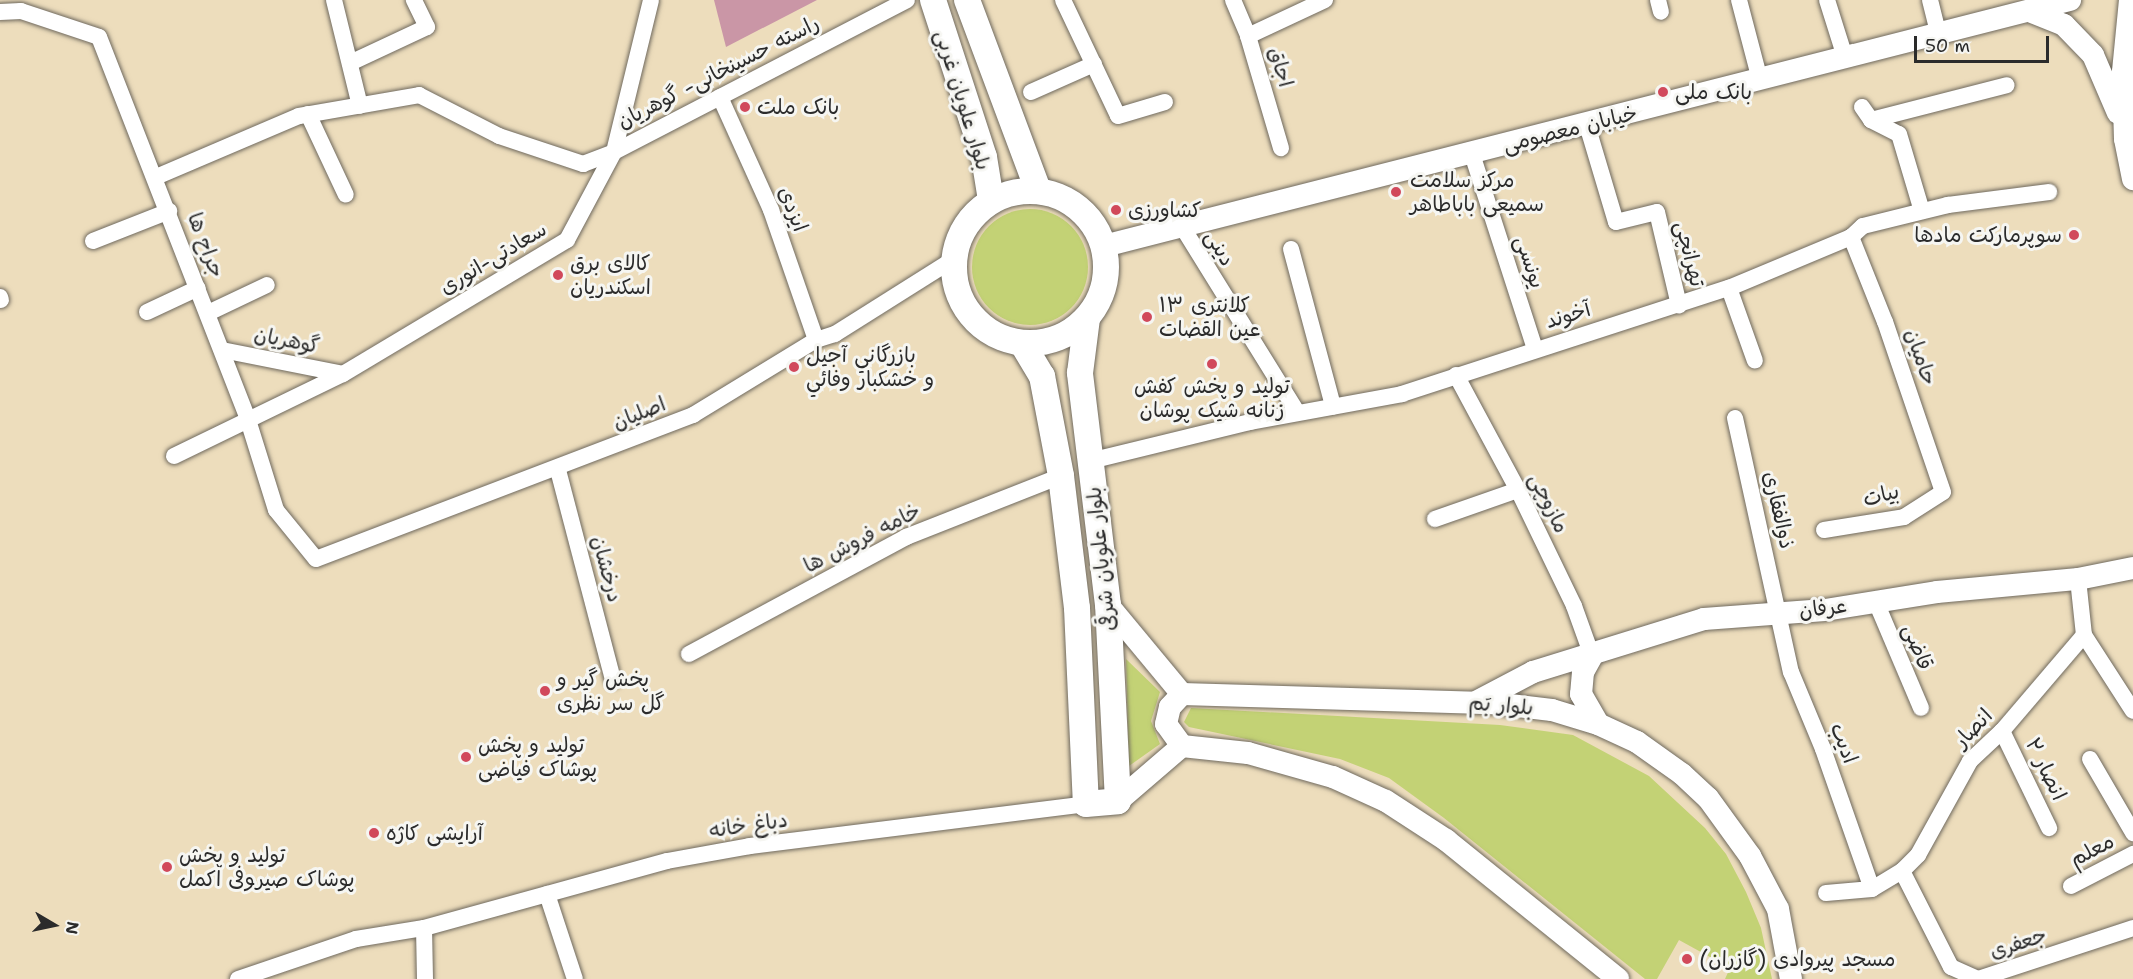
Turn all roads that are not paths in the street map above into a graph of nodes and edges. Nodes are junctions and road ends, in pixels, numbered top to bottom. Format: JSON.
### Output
{"nodes":[{"id":1,"x":334,"y":0,"type":"edge"},
{"id":2,"x":414,"y":0,"type":"edge"},
{"id":3,"x":651,"y":0,"type":"edge"},
{"id":4,"x":907,"y":0,"type":"edge"},
{"id":5,"x":933,"y":0,"type":"edge"},
{"id":6,"x":967,"y":0,"type":"edge"},
{"id":7,"x":1063,"y":0,"type":"edge"},
{"id":8,"x":1233,"y":0,"type":"edge"},
{"id":9,"x":1325,"y":0,"type":"edge"},
{"id":10,"x":1739,"y":0,"type":"edge"},
{"id":11,"x":1827,"y":0,"type":"edge"},
{"id":12,"x":1930,"y":0,"type":"edge"},
{"id":13,"x":2130,"y":0,"type":"edge"},
{"id":14,"x":2050,"y":5,"type":"edge"},
{"id":15,"x":21,"y":6,"type":"edge"},
{"id":16,"x":0,"y":12,"type":"edge"},
{"id":17,"x":1938,"y":32,"type":"junction"},
{"id":18,"x":1248,"y":36,"type":"junction"},
{"id":19,"x":1845,"y":57,"type":"junction"},
{"id":20,"x":350,"y":63,"type":"junction"},
{"id":21,"x":1094,"y":64,"type":"junction"},
{"id":22,"x":1760,"y":80,"type":"junction"},
{"id":23,"x":2007,"y":85,"type":"dead end"},
{"id":24,"x":1031,"y":92,"type":"dead end"},
{"id":25,"x":720,"y":97,"type":"junction"},
{"id":26,"x":1165,"y":102,"type":"dead end"},
{"id":27,"x":360,"y":106,"type":"junction"},
{"id":28,"x":308,"y":114,"type":"junction"},
{"id":29,"x":1587,"y":125,"type":"junction"},
{"id":30,"x":2125,"y":139,"type":"junction"},
{"id":31,"x":1281,"y":148,"type":"dead end"},
{"id":32,"x":614,"y":152,"type":"junction"},
{"id":33,"x":1472,"y":154,"type":"junction"},
{"id":34,"x":156,"y":177,"type":"junction"},
{"id":35,"x":2133,"y":179,"type":"edge"},
{"id":36,"x":1038,"y":190,"type":"junction"},
{"id":37,"x":2049,"y":192,"type":"dead end"},
{"id":38,"x":346,"y":195,"type":"dead end"},
{"id":39,"x":991,"y":200,"type":"junction"},
{"id":40,"x":169,"y":211,"type":"junction"},
{"id":41,"x":1922,"y":211,"type":"junction"},
{"id":42,"x":1183,"y":228,"type":"junction"},
{"id":43,"x":1851,"y":237,"type":"junction"},
{"id":44,"x":93,"y":241,"type":"dead end"},
{"id":45,"x":1104,"y":246,"type":"junction"},
{"id":46,"x":1291,"y":249,"type":"dead end"},
{"id":47,"x":954,"y":259,"type":"junction"},
{"id":48,"x":267,"y":285,"type":"dead end"},
{"id":49,"x":198,"y":288,"type":"junction"},
{"id":50,"x":1729,"y":288,"type":"junction"},
{"id":51,"x":1679,"y":305,"type":"junction"},
{"id":52,"x":147,"y":312,"type":"dead end"},
{"id":53,"x":208,"y":313,"type":"junction"},
{"id":54,"x":1087,"y":318,"type":"junction"},
{"id":55,"x":816,"y":340,"type":"junction"},
{"id":56,"x":1022,"y":343,"type":"junction"},
{"id":57,"x":1535,"y":349,"type":"junction"},
{"id":58,"x":222,"y":350,"type":"junction"},
{"id":59,"x":1755,"y":360,"type":"dead end"},
{"id":60,"x":343,"y":374,"type":"junction"},
{"id":61,"x":1456,"y":375,"type":"junction"},
{"id":62,"x":1333,"y":406,"type":"junction"},
{"id":63,"x":1297,"y":412,"type":"junction"},
{"id":64,"x":1735,"y":418,"type":"dead end"},
{"id":65,"x":248,"y":420,"type":"junction"},
{"id":66,"x":174,"y":456,"type":"dead end"},
{"id":67,"x":1090,"y":461,"type":"junction"},
{"id":68,"x":558,"y":470,"type":"junction"},
{"id":69,"x":1061,"y":476,"type":"junction"},
{"id":70,"x":1518,"y":490,"type":"junction"},
{"id":71,"x":1943,"y":492,"type":"joint"},
{"id":72,"x":1436,"y":519,"type":"dead end"},
{"id":73,"x":1824,"y":530,"type":"dead end"},
{"id":74,"x":316,"y":559,"type":"joint"},
{"id":75,"x":2133,"y":568,"type":"edge"},
{"id":76,"x":2078,"y":579,"type":"junction"},
{"id":77,"x":1876,"y":602,"type":"junction"},
{"id":78,"x":1108,"y":606,"type":"junction"},
{"id":79,"x":1779,"y":612,"type":"junction"},
{"id":80,"x":2085,"y":635,"type":"junction"},
{"id":81,"x":689,"y":654,"type":"dead end"},
{"id":82,"x":1592,"y":656,"type":"junction"},
{"id":83,"x":613,"y":680,"type":"dead end"},
{"id":84,"x":1182,"y":694,"type":"junction"},
{"id":85,"x":1475,"y":702,"type":"junction"},
{"id":86,"x":1921,"y":708,"type":"dead end"},
{"id":87,"x":2133,"y":711,"type":"edge"},
{"id":88,"x":1598,"y":724,"type":"junction"},
{"id":89,"x":2002,"y":731,"type":"junction"},
{"id":90,"x":1182,"y":746,"type":"junction"},
{"id":91,"x":2090,"y":759,"type":"dead end"},
{"id":92,"x":1118,"y":801,"type":"junction"},
{"id":93,"x":1086,"y":804,"type":"junction"},
{"id":94,"x":2049,"y":828,"type":"dead end"},
{"id":95,"x":2133,"y":833,"type":"edge"},
{"id":96,"x":2133,"y":854,"type":"edge"},
{"id":97,"x":1902,"y":871,"type":"junction"},
{"id":98,"x":2071,"y":886,"type":"dead end"},
{"id":99,"x":1872,"y":890,"type":"junction"},
{"id":100,"x":1826,"y":892,"type":"dead end"},
{"id":101,"x":547,"y":894,"type":"junction"},
{"id":102,"x":424,"y":928,"type":"junction"},
{"id":103,"x":2133,"y":928,"type":"edge"},
{"id":104,"x":2005,"y":976,"type":"edge"},
{"id":105,"x":238,"y":979,"type":"edge"},
{"id":106,"x":425,"y":979,"type":"edge"},
{"id":107,"x":575,"y":979,"type":"edge"},
{"id":108,"x":1618,"y":979,"type":"edge"},
{"id":109,"x":1791,"y":979,"type":"edge"}],
"edges":[{"from":1,"to":20,"type":"street"},
{"from":2,"to":20,"type":"street"},
{"from":3,"to":32,"type":"street","name":"سعادتی-انوری"},
{"from":4,"to":25,"type":"street","name":"راسته حسینخانی- گوهریان"},
{"from":5,"to":39,"type":"main road","name":"بلوار علویان غربی"},
{"from":6,"to":36,"type":"main road","name":"بلوار علویان غربی"},
{"from":7,"to":21,"type":"street"},
{"from":8,"to":18,"type":"street","name":"اجاق"},
{"from":9,"to":18,"type":"street"},
{"from":10,"to":22,"type":"street"},
{"from":11,"to":19,"type":"street"},
{"from":12,"to":17,"type":"street"},
{"from":13,"to":30,"type":"main road"},
{"from":14,"to":17,"type":"main road","name":"خیابان معصومی"},
{"from":14,"to":30,"type":"main road"},
{"from":15,"to":16,"type":"street","name":"جراح ها"},
{"from":15,"to":34,"type":"street","name":"جراح ها"},
{"from":17,"to":19,"type":"main road","name":"خیابان معصومی"},
{"from":18,"to":31,"type":"street","name":"اجاق"},
{"from":19,"to":22,"type":"main road","name":"خیابان معصومی"},
{"from":20,"to":27,"type":"street"},
{"from":21,"to":24,"type":"street"},
{"from":21,"to":26,"type":"street"},
{"from":22,"to":29,"type":"main road","name":"خیابان معصومی"},
{"from":23,"to":41,"type":"street"},
{"from":25,"to":32,"type":"street","name":"راسته حسینخانی- گوهریان"},
{"from":25,"to":55,"type":"street","name":"ایزدی"},
{"from":27,"to":28,"type":"street","name":"راسته حسینخانی- گوهریان"},
{"from":27,"to":32,"type":"street","name":"راسته حسینخانی- گوهریان"},
{"from":28,"to":34,"type":"street","name":"راسته حسینخانی- گوهریان"},
{"from":28,"to":38,"type":"street"},
{"from":29,"to":33,"type":"main road","name":"خیابان معصومی"},
{"from":29,"to":51,"type":"street","name":"تهرانچی"},
{"from":30,"to":35,"type":"main road"},
{"from":32,"to":60,"type":"street","name":"سعادتی-انوری"},
{"from":33,"to":42,"type":"main road","name":"خیابان معصومی"},
{"from":33,"to":57,"type":"street","name":"یونسی"},
{"from":34,"to":40,"type":"street","name":"جراح ها"},
{"from":36,"to":39,"type":"main road"},
{"from":36,"to":45,"type":"main road"},
{"from":37,"to":41,"type":"street","name":"آخوند"},
{"from":39,"to":47,"type":"main road"},
{"from":40,"to":44,"type":"street"},
{"from":40,"to":49,"type":"street","name":"جراح ها"},
{"from":41,"to":43,"type":"street","name":"آخوند"},
{"from":42,"to":45,"type":"main road","name":"خیابان معصومی"},
{"from":42,"to":63,"type":"street","name":"دینی"},
{"from":43,"to":50,"type":"street","name":"آخوند"},
{"from":43,"to":71,"type":"street","name":"حامیان"},
{"from":45,"to":54,"type":"main road"},
{"from":46,"to":62,"type":"street"},
{"from":47,"to":55,"type":"street","name":"اصلیان"},
{"from":47,"to":56,"type":"main road"},
{"from":48,"to":53,"type":"street"},
{"from":49,"to":52,"type":"street"},
{"from":49,"to":53,"type":"street","name":"جراح ها"},
{"from":50,"to":51,"type":"street","name":"آخوند"},
{"from":50,"to":59,"type":"street"},
{"from":51,"to":57,"type":"street","name":"آخوند"},
{"from":53,"to":58,"type":"street","name":"جراح ها"},
{"from":54,"to":56,"type":"main road"},
{"from":54,"to":67,"type":"main road","name":"بلوار علویان شرقی"},
{"from":55,"to":68,"type":"street","name":"اصلیان"},
{"from":56,"to":69,"type":"main road","name":"بلوار علویان شرقی"},
{"from":57,"to":61,"type":"street","name":"آخوند"},
{"from":58,"to":60,"type":"street","name":"گوهریان"},
{"from":58,"to":65,"type":"street","name":"جراح ها"},
{"from":60,"to":65,"type":"street","name":"سعادتی-انوری"},
{"from":61,"to":62,"type":"street","name":"آخوند"},
{"from":61,"to":70,"type":"street","name":"مازوچی"},
{"from":62,"to":63,"type":"street","name":"آخوند"},
{"from":63,"to":67,"type":"street","name":"آخوند"},
{"from":64,"to":79,"type":"street","name":"ذوالفقاری"},
{"from":65,"to":66,"type":"street","name":"سعادتی-انوری"},
{"from":65,"to":74,"type":"street","name":"جراح ها"},
{"from":67,"to":78,"type":"main road","name":"بلوار علویان شرقی"},
{"from":68,"to":74,"type":"street","name":"اصلیان"},
{"from":68,"to":83,"type":"street","name":"درخشان"},
{"from":69,"to":81,"type":"street","name":"خامه فروش ها"},
{"from":69,"to":93,"type":"main road","name":"بلوار علویان شرقی"},
{"from":70,"to":72,"type":"street"},
{"from":70,"to":82,"type":"street","name":"مازوچی"},
{"from":71,"to":73,"type":"street","name":"بیات"},
{"from":75,"to":76,"type":"main road","name":"عرفان"},
{"from":76,"to":77,"type":"main road","name":"عرفان"},
{"from":76,"to":80,"type":"street"},
{"from":77,"to":79,"type":"main road","name":"عرفان"},
{"from":77,"to":86,"type":"street","name":"قاضی"},
{"from":78,"to":84,"type":"main road"},
{"from":78,"to":92,"type":"main road","name":"بلوار علویان شرقی"},
{"from":79,"to":82,"type":"main road","name":"عرفان"},
{"from":79,"to":99,"type":"street","name":"ادیب"},
{"from":80,"to":87,"type":"street"},
{"from":80,"to":89,"type":"street","name":"انصار"},
{"from":82,"to":85,"type":"main road","name":"عرفان"},
{"from":82,"to":88,"type":"main road"},
{"from":84,"to":85,"type":"main road","name":"بلوار بَم"},
{"from":84,"to":90,"type":"main road"},
{"from":85,"to":88,"type":"main road","name":"بلوار بَم"},
{"from":88,"to":109,"type":"main road","name":"بلوار بَم"},
{"from":89,"to":94,"type":"street","name":"انصار ۲"},
{"from":89,"to":97,"type":"street","name":"انصار"},
{"from":90,"to":92,"type":"main road"},
{"from":90,"to":108,"type":"main road"},
{"from":91,"to":95,"type":"street"},
{"from":92,"to":93,"type":"main road"},
{"from":93,"to":101,"type":"street","name":"دباغ خانه"},
{"from":96,"to":98,"type":"street","name":"معلم"},
{"from":97,"to":99,"type":"street","name":"انصار"},
{"from":97,"to":104,"type":"street","name":"جعفری"},
{"from":99,"to":100,"type":"street","name":"انصار"},
{"from":101,"to":102,"type":"street","name":"دباغ خانه"},
{"from":101,"to":107,"type":"street"},
{"from":102,"to":105,"type":"street","name":"دباغ خانه"},
{"from":102,"to":106,"type":"street"},
{"from":103,"to":104,"type":"street","name":"جعفری"}]}
